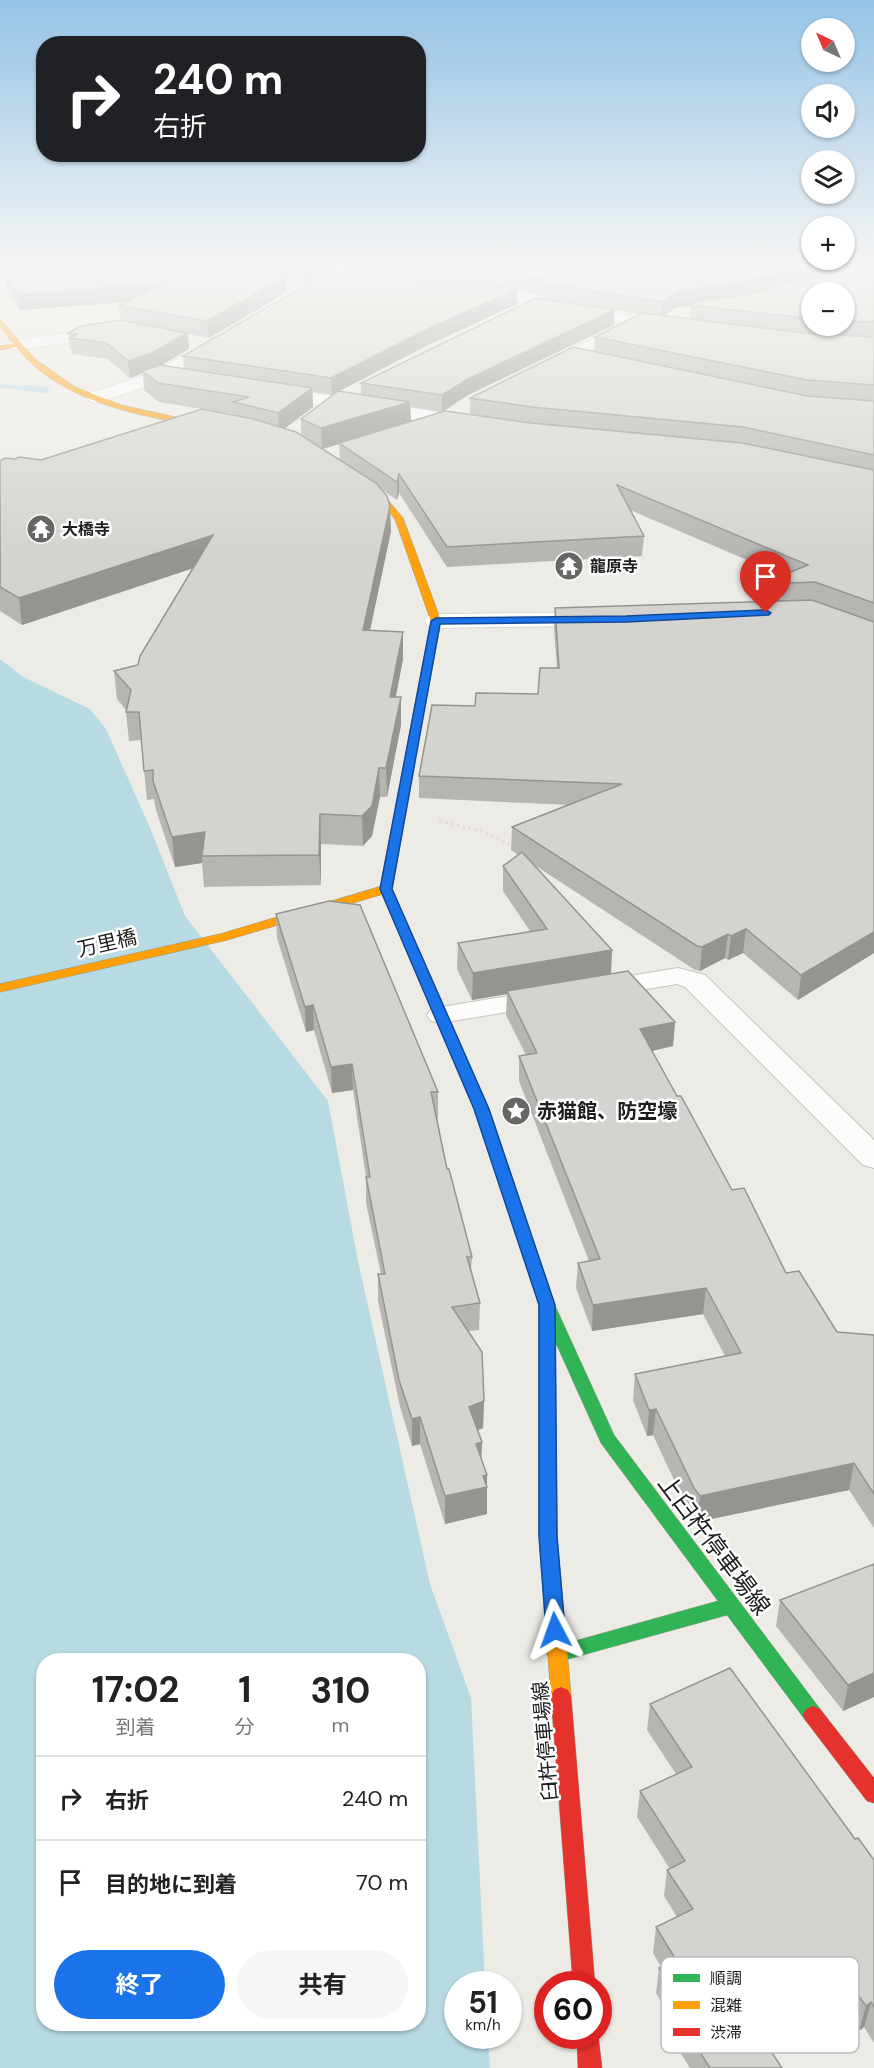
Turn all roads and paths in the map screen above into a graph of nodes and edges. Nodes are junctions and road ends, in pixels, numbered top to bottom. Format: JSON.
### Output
{"nodes":[{"id":1,"x":34,"y":364,"type":"edge"},
{"id":2,"x":181,"y":364,"type":"edge"},
{"id":3,"x":556,"y":364,"type":"edge"},
{"id":4,"x":160,"y":376,"type":"junction"},
{"id":5,"x":529,"y":376,"type":"edge"},
{"id":6,"x":187,"y":380,"type":"edge"},
{"id":7,"x":365,"y":387,"type":"dead end"},
{"id":8,"x":255,"y":390,"type":"edge"},
{"id":9,"x":96,"y":397,"type":"junction"},
{"id":10,"x":336,"y":402,"type":"junction"},
{"id":11,"x":466,"y":407,"type":"dead end"},
{"id":12,"x":446,"y":418,"type":"junction"},
{"id":13,"x":313,"y":419,"type":"edge"},
{"id":14,"x":488,"y":426,"type":"edge"},
{"id":15,"x":225,"y":429,"type":"edge"},
{"id":16,"x":405,"y":434,"type":"edge"},
{"id":17,"x":346,"y":475,"type":"edge"},
{"id":18,"x":762,"y":563,"type":"edge"},
{"id":19,"x":790,"y":581,"type":"edge"},
{"id":20,"x":626,"y":619,"type":"edge"},
{"id":21,"x":436,"y":621,"type":"junction"},
{"id":22,"x":401,"y":811,"type":"junction"},
{"id":23,"x":517,"y":847,"type":"edge"},
{"id":24,"x":386,"y":889,"type":"junction"},
{"id":25,"x":0,"y":988,"type":"edge"},
{"id":26,"x":441,"y":1015,"type":"junction"},
{"id":27,"x":874,"y":1158,"type":"edge"},
{"id":28,"x":547,"y":1305,"type":"junction"},
{"id":29,"x":730,"y":1606,"type":"junction"},
{"id":30,"x":557,"y":1654,"type":"junction"},
{"id":31,"x":874,"y":1794,"type":"edge"},
{"id":32,"x":583,"y":1971,"type":"edge"},
{"id":33,"x":589,"y":2049,"type":"edge"},
{"id":34,"x":590,"y":2068,"type":"edge"}],
"edges":[{"from":1,"to":9,"type":"main road"},
{"from":2,"to":4,"type":"street"},
{"from":3,"to":5,"type":"street"},
{"from":4,"to":6,"type":"street"},
{"from":4,"to":9,"type":"street"},
{"from":7,"to":10,"type":"street"},
{"from":8,"to":10,"type":"street"},
{"from":9,"to":15,"type":"main road"},
{"from":10,"to":12,"type":"street"},
{"from":10,"to":13,"type":"street"},
{"from":11,"to":12,"type":"street"},
{"from":12,"to":14,"type":"street"},
{"from":12,"to":16,"type":"street"},
{"from":17,"to":21,"type":"main road"},
{"from":18,"to":19,"type":"path"},
{"from":20,"to":21,"type":"street"},
{"from":21,"to":22,"type":"main road"},
{"from":22,"to":23,"type":"path"},
{"from":22,"to":24,"type":"main road"},
{"from":24,"to":25,"type":"main road","name":"万里橋"},
{"from":24,"to":26,"type":"main road","name":"臼杵停車場線"},
{"from":26,"to":27,"type":"lane"},
{"from":26,"to":28,"type":"main road","name":"臼杵停車場線"},
{"from":28,"to":29,"type":"main road","name":"上臼杵停車場線"},
{"from":28,"to":30,"type":"main road","name":"臼杵停車場線"},
{"from":29,"to":30,"type":"main road"},
{"from":29,"to":31,"type":"main road","name":"上臼杵停車場線"},
{"from":30,"to":32,"type":"main road","name":"臼杵停車場線"},
{"from":33,"to":34,"type":"main road"}]}
